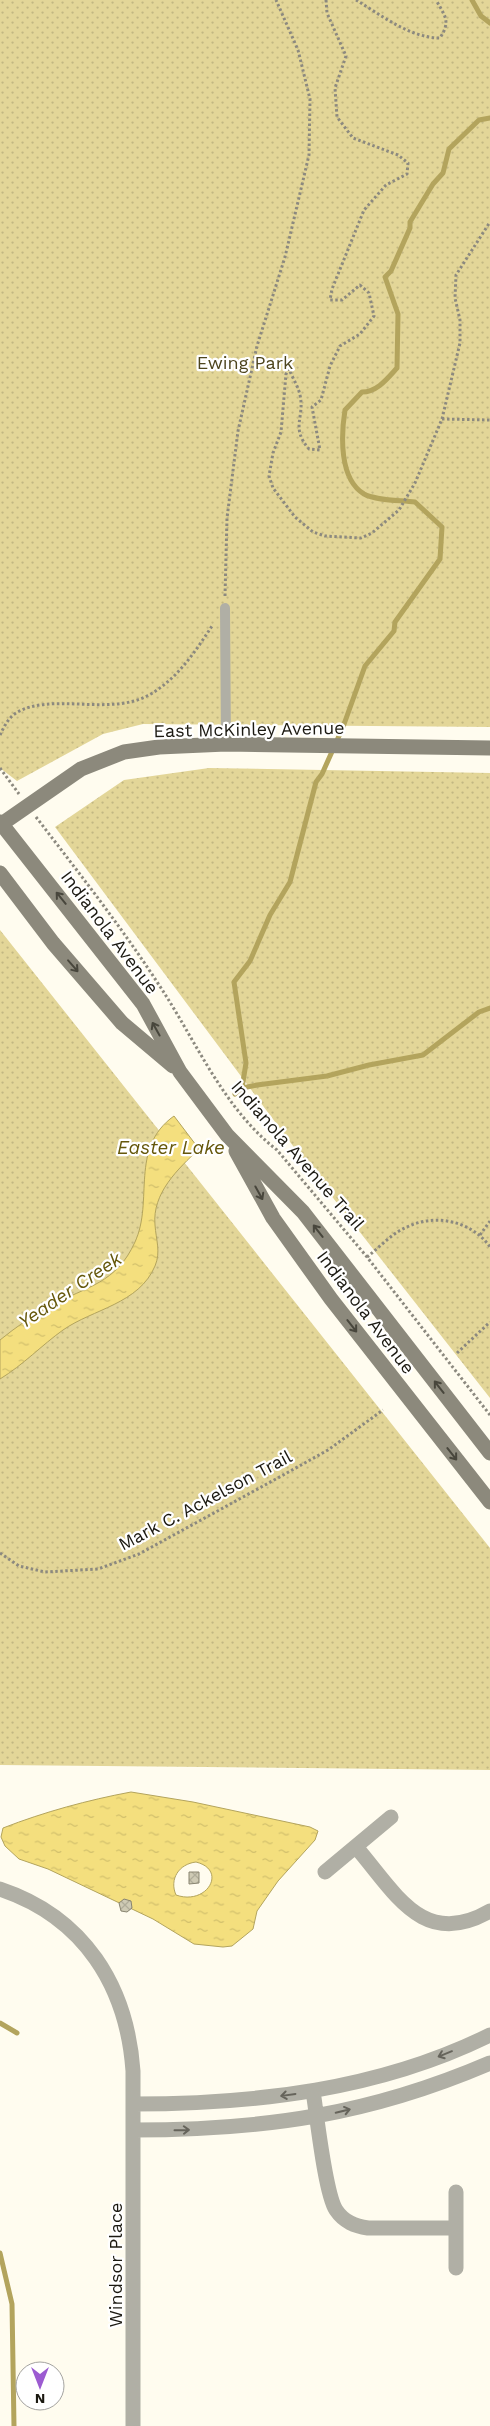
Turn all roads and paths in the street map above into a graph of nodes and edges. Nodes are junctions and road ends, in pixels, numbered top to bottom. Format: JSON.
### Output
{"nodes":[{"id":1,"x":276,"y":0,"type":"edge"},
{"id":2,"x":326,"y":0,"type":"edge"},
{"id":3,"x":356,"y":0,"type":"edge"},
{"id":4,"x":436,"y":0,"type":"edge"},
{"id":5,"x":490,"y":222,"type":"edge"},
{"id":6,"x":442,"y":419,"type":"junction"},
{"id":7,"x":490,"y":420,"type":"edge"},
{"id":8,"x":225,"y":608,"type":"junction"},
{"id":9,"x":0,"y":735,"type":"edge"},
{"id":10,"x":226,"y":744,"type":"junction"},
{"id":11,"x":490,"y":748,"type":"edge"},
{"id":12,"x":0,"y":768,"type":"edge"},
{"id":13,"x":17,"y":791,"type":"dead end"},
{"id":14,"x":0,"y":823,"type":"edge"},
{"id":15,"x":46,"y":830,"type":"dead end"},
{"id":16,"x":0,"y":873,"type":"edge"},
{"id":17,"x":180,"y":1072,"type":"junction"},
{"id":18,"x":227,"y":1135,"type":"junction"},
{"id":19,"x":490,"y":1221,"type":"edge"},
{"id":20,"x":480,"y":1235,"type":"junction"},
{"id":21,"x":490,"y":1247,"type":"edge"},
{"id":22,"x":367,"y":1257,"type":"junction"},
{"id":23,"x":490,"y":1322,"type":"edge"},
{"id":24,"x":457,"y":1353,"type":"dead end"},
{"id":25,"x":383,"y":1410,"type":"dead end"},
{"id":26,"x":490,"y":1415,"type":"edge"},
{"id":27,"x":490,"y":1453,"type":"edge"},
{"id":28,"x":490,"y":1502,"type":"edge"},
{"id":29,"x":0,"y":1553,"type":"edge"},
{"id":30,"x":391,"y":1817,"type":"dead end"},
{"id":31,"x":356,"y":1846,"type":"junction"},
{"id":32,"x":325,"y":1872,"type":"dead end"},
{"id":33,"x":0,"y":1889,"type":"edge"},
{"id":34,"x":490,"y":1912,"type":"edge"},
{"id":35,"x":490,"y":2035,"type":"edge"},
{"id":36,"x":490,"y":2062,"type":"edge"},
{"id":37,"x":313,"y":2091,"type":"junction"},
{"id":38,"x":133,"y":2104,"type":"junction"},
{"id":39,"x":317,"y":2116,"type":"junction"},
{"id":40,"x":133,"y":2130,"type":"junction"},
{"id":41,"x":456,"y":2192,"type":"dead end"},
{"id":42,"x":456,"y":2228,"type":"junction"},
{"id":43,"x":456,"y":2268,"type":"dead end"},
{"id":44,"x":134,"y":2426,"type":"edge"}],
"edges":[{"from":1,"to":8,"type":"path"},
{"from":2,"to":6,"type":"path"},
{"from":3,"to":4,"type":"path"},
{"from":5,"to":6,"type":"path"},
{"from":6,"to":7,"type":"path"},
{"from":8,"to":9,"type":"path"},
{"from":8,"to":10,"type":"lane"},
{"from":10,"to":11,"type":"main road","name":"East McKinley Avenue"},
{"from":10,"to":14,"type":"main road","name":"East McKinley Avenue"},
{"from":12,"to":13,"type":"path"},
{"from":17,"to":14,"type":"main road","name":"Indianola Avenue","one_way":true},
{"from":15,"to":22,"type":"path","name":"Indianola Avenue Trail"},
{"from":16,"to":17,"type":"main road","name":"Indianola Avenue","one_way":true},
{"from":17,"to":18,"type":"main road","name":"Indianola Avenue"},
{"from":27,"to":18,"type":"main road","name":"Indianola Avenue","one_way":true},
{"from":18,"to":28,"type":"main road","name":"Indianola Avenue","one_way":true},
{"from":19,"to":20,"type":"path"},
{"from":20,"to":21,"type":"path"},
{"from":20,"to":22,"type":"path"},
{"from":22,"to":26,"type":"path","name":"Indianola Avenue Trail"},
{"from":23,"to":24,"type":"path"},
{"from":25,"to":29,"type":"path","name":"Mark C. Ackelson Trail"},
{"from":30,"to":31,"type":"street"},
{"from":31,"to":32,"type":"street"},
{"from":31,"to":34,"type":"street"},
{"from":33,"to":38,"type":"street","name":"Windsor Place"},
{"from":35,"to":37,"type":"street","one_way":true},
{"from":39,"to":36,"type":"street","one_way":true},
{"from":37,"to":38,"type":"street","one_way":true},
{"from":37,"to":39,"type":"street"},
{"from":38,"to":40,"type":"street","name":"Windsor Place"},
{"from":40,"to":39,"type":"street","one_way":true},
{"from":39,"to":42,"type":"street"},
{"from":40,"to":44,"type":"street","name":"Windsor Place"},
{"from":41,"to":42,"type":"street"},
{"from":42,"to":43,"type":"street"}]}
